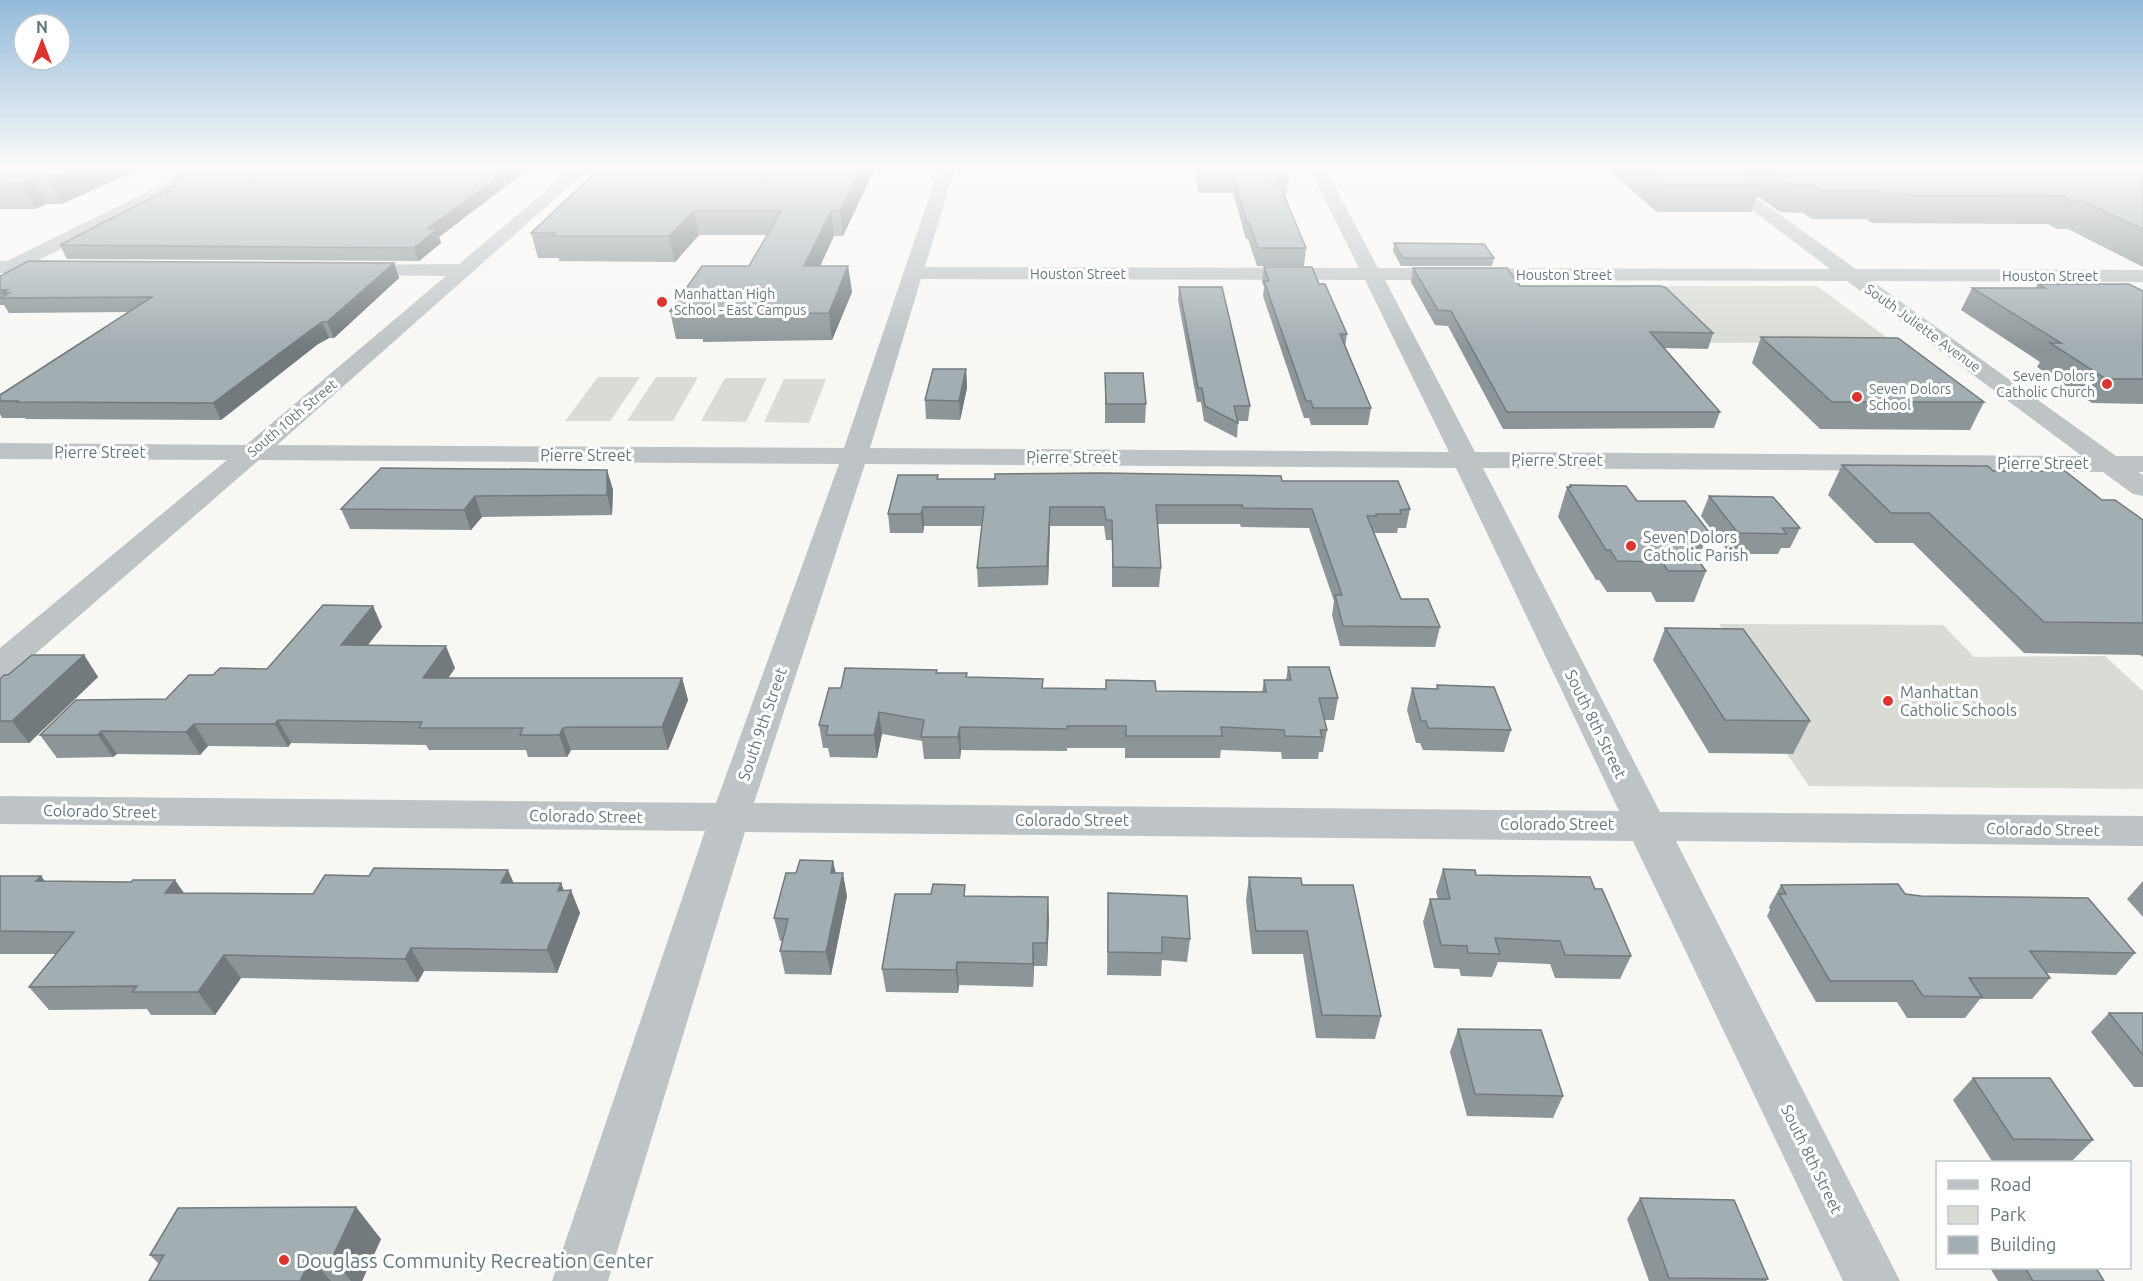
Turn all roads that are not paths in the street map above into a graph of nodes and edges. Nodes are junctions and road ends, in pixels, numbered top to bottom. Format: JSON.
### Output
{"nodes":[{"id":1,"x":86,"y":228,"type":"edge"},
{"id":2,"x":512,"y":228,"type":"edge"},
{"id":3,"x":928,"y":228,"type":"edge"},
{"id":4,"x":1349,"y":228,"type":"edge"},
{"id":5,"x":1785,"y":228,"type":"edge"},
{"id":6,"x":86,"y":268,"type":"edge"},
{"id":7,"x":3,"y":269,"type":"edge"},
{"id":8,"x":331,"y":269,"type":"edge"},
{"id":9,"x":463,"y":270,"type":"junction"},
{"id":10,"x":913,"y":273,"type":"junction"},
{"id":11,"x":1370,"y":274,"type":"junction"},
{"id":12,"x":2143,"y":276,"type":"edge"},
{"id":13,"x":1852,"y":277,"type":"junction"},
{"id":14,"x":0,"y":451,"type":"edge"},
{"id":15,"x":251,"y":453,"type":"junction"},
{"id":16,"x":855,"y":456,"type":"junction"},
{"id":17,"x":1466,"y":460,"type":"junction"},
{"id":18,"x":2110,"y":464,"type":"junction"},
{"id":19,"x":2143,"y":464,"type":"edge"},
{"id":20,"x":2143,"y":488,"type":"edge"},
{"id":21,"x":0,"y":666,"type":"edge"},
{"id":22,"x":0,"y":810,"type":"edge"},
{"id":23,"x":730,"y":817,"type":"junction"},
{"id":24,"x":1646,"y":824,"type":"junction"},
{"id":25,"x":2143,"y":831,"type":"edge"},
{"id":26,"x":580,"y":1281,"type":"edge"},
{"id":27,"x":1872,"y":1281,"type":"edge"}],
"edges":[{"from":1,"to":7,"type":"street"},
{"from":2,"to":9,"type":"street","name":"South 10th Street"},
{"from":3,"to":10,"type":"street","name":"South 9th Street"},
{"from":4,"to":11,"type":"street","name":"South 8th Street"},
{"from":5,"to":13,"type":"street","name":"South Juliette Avenue"},
{"from":6,"to":7,"type":"street"},
{"from":8,"to":9,"type":"street"},
{"from":9,"to":15,"type":"street","name":"South 10th Street"},
{"from":10,"to":11,"type":"street","name":"Houston Street"},
{"from":10,"to":16,"type":"street","name":"South 9th Street"},
{"from":11,"to":13,"type":"street","name":"Houston Street"},
{"from":11,"to":17,"type":"street","name":"South 8th Street"},
{"from":12,"to":13,"type":"street","name":"Houston Street"},
{"from":13,"to":18,"type":"street","name":"South Juliette Avenue"},
{"from":14,"to":15,"type":"street","name":"Pierre Street"},
{"from":15,"to":16,"type":"street","name":"Pierre Street"},
{"from":15,"to":21,"type":"street","name":"South 10th Street"},
{"from":16,"to":17,"type":"street","name":"Pierre Street"},
{"from":16,"to":23,"type":"street","name":"South 9th Street"},
{"from":17,"to":18,"type":"street","name":"Pierre Street"},
{"from":17,"to":24,"type":"street","name":"South 8th Street"},
{"from":18,"to":19,"type":"street","name":"Pierre Street"},
{"from":18,"to":20,"type":"street","name":"South Juliette Avenue"},
{"from":22,"to":23,"type":"street","name":"Colorado Street"},
{"from":23,"to":24,"type":"street","name":"Colorado Street"},
{"from":23,"to":26,"type":"street","name":"South 9th Street"},
{"from":24,"to":25,"type":"street","name":"Colorado Street"},
{"from":24,"to":27,"type":"street","name":"South 8th Street"}]}
